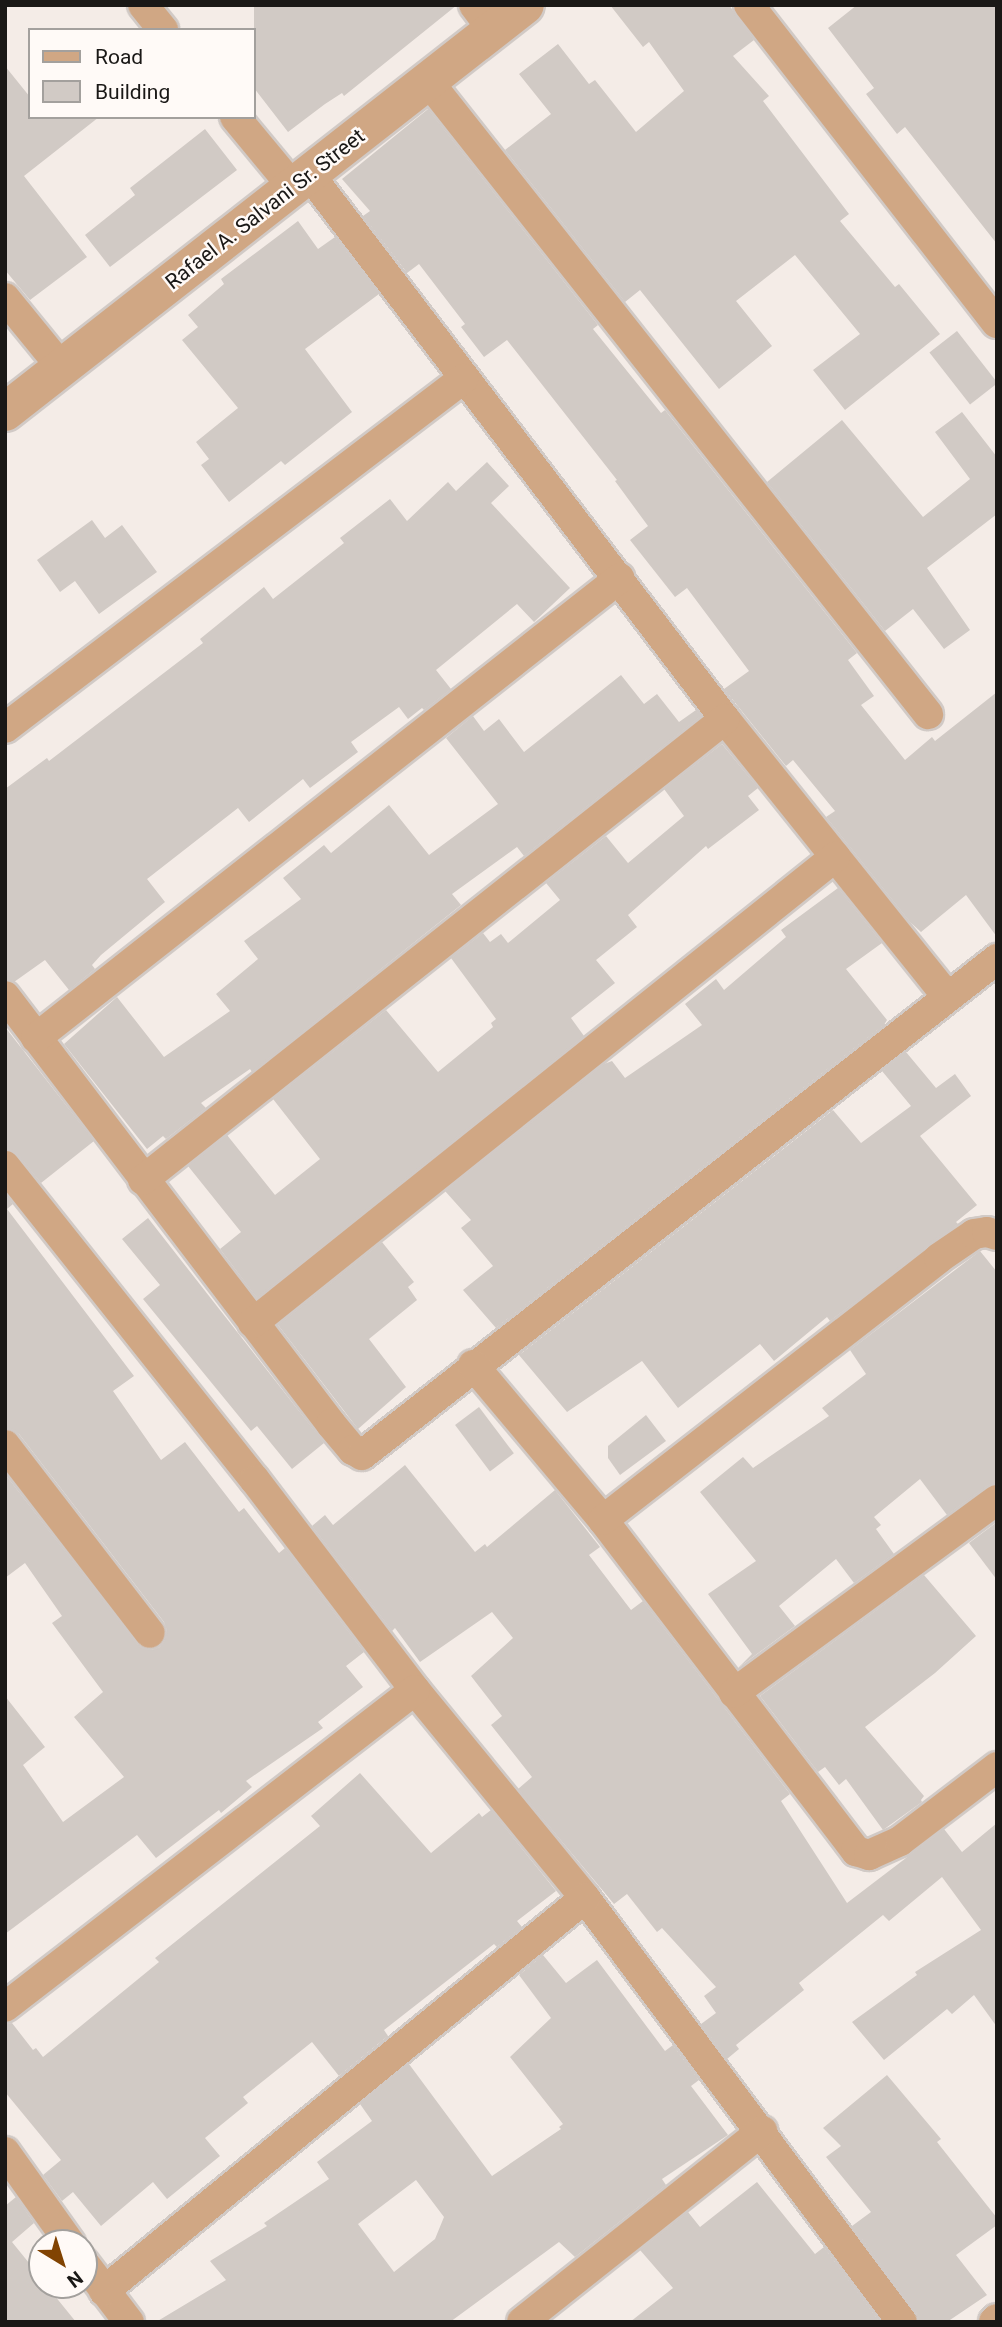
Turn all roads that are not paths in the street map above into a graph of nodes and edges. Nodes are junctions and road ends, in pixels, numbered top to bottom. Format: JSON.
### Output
{"nodes":[{"id":1,"x":143,"y":5,"type":"edge"},
{"id":2,"x":525,"y":5,"type":"edge"},
{"id":3,"x":749,"y":5,"type":"edge"},
{"id":4,"x":484,"y":18,"type":"edge"},
{"id":5,"x":161,"y":28,"type":"edge"},
{"id":6,"x":428,"y":81,"type":"junction"},
{"id":7,"x":237,"y":119,"type":"edge"},
{"id":8,"x":301,"y":180,"type":"junction"},
{"id":9,"x":5,"y":298,"type":"edge"},
{"id":10,"x":997,"y":323,"type":"edge"},
{"id":11,"x":62,"y":368,"type":"junction"},
{"id":12,"x":463,"y":379,"type":"junction"},
{"id":13,"x":5,"y":412,"type":"edge"},
{"id":14,"x":620,"y":579,"type":"junction"},
{"id":15,"x":928,"y":714,"type":"dead end"},
{"id":16,"x":725,"y":719,"type":"junction"},
{"id":17,"x":5,"y":728,"type":"edge"},
{"id":18,"x":835,"y":857,"type":"junction"},
{"id":19,"x":997,"y":959,"type":"edge"},
{"id":20,"x":5,"y":996,"type":"edge"},
{"id":21,"x":948,"y":997,"type":"junction"},
{"id":22,"x":36,"y":1038,"type":"junction"},
{"id":23,"x":5,"y":1166,"type":"edge"},
{"id":24,"x":143,"y":1180,"type":"junction"},
{"id":25,"x":997,"y":1235,"type":"edge"},
{"id":26,"x":253,"y":1323,"type":"junction"},
{"id":27,"x":473,"y":1365,"type":"junction"},
{"id":28,"x":5,"y":1446,"type":"edge"},
{"id":29,"x":997,"y":1500,"type":"edge"},
{"id":30,"x":603,"y":1520,"type":"junction"},
{"id":31,"x":150,"y":1633,"type":"dead end"},
{"id":32,"x":415,"y":1690,"type":"junction"},
{"id":33,"x":734,"y":1693,"type":"junction"},
{"id":34,"x":997,"y":1767,"type":"edge"},
{"id":35,"x":585,"y":1898,"type":"junction"},
{"id":36,"x":5,"y":2007,"type":"edge"},
{"id":37,"x":762,"y":2131,"type":"junction"},
{"id":38,"x":5,"y":2152,"type":"edge"},
{"id":39,"x":60,"y":2229,"type":"edge"},
{"id":40,"x":98,"y":2283,"type":"edge"},
{"id":41,"x":104,"y":2291,"type":"junction"},
{"id":42,"x":128,"y":2322,"type":"edge"},
{"id":43,"x":522,"y":2322,"type":"edge"},
{"id":44,"x":902,"y":2322,"type":"edge"}],
"edges":[{"from":1,"to":5,"type":"street"},
{"from":2,"to":4,"type":"street","name":"Rafael A. Salvani Sr. Street"},
{"from":3,"to":10,"type":"street"},
{"from":4,"to":6,"type":"street","name":"Rafael A. Salvani Sr. Street"},
{"from":6,"to":8,"type":"street","name":"Rafael A. Salvani Sr. Street"},
{"from":6,"to":15,"type":"street"},
{"from":7,"to":8,"type":"street"},
{"from":8,"to":11,"type":"street","name":"Rafael A. Salvani Sr. Street"},
{"from":8,"to":12,"type":"street"},
{"from":9,"to":11,"type":"street"},
{"from":11,"to":13,"type":"street","name":"Rafael A. Salvani Sr. Street"},
{"from":12,"to":14,"type":"street"},
{"from":12,"to":17,"type":"street"},
{"from":14,"to":16,"type":"street"},
{"from":14,"to":22,"type":"street"},
{"from":16,"to":18,"type":"street"},
{"from":16,"to":24,"type":"street"},
{"from":18,"to":21,"type":"street"},
{"from":18,"to":26,"type":"street"},
{"from":19,"to":21,"type":"street"},
{"from":20,"to":22,"type":"street"},
{"from":21,"to":27,"type":"street"},
{"from":22,"to":24,"type":"street"},
{"from":23,"to":32,"type":"street"},
{"from":24,"to":26,"type":"street"},
{"from":25,"to":30,"type":"street"},
{"from":26,"to":27,"type":"street"},
{"from":27,"to":30,"type":"street"},
{"from":28,"to":31,"type":"street"},
{"from":29,"to":33,"type":"street"},
{"from":30,"to":33,"type":"street"},
{"from":32,"to":35,"type":"street"},
{"from":32,"to":36,"type":"street"},
{"from":33,"to":34,"type":"street"},
{"from":35,"to":37,"type":"street"},
{"from":35,"to":41,"type":"street"},
{"from":37,"to":43,"type":"street"},
{"from":37,"to":44,"type":"street"},
{"from":38,"to":39,"type":"street"},
{"from":40,"to":41,"type":"street"},
{"from":41,"to":42,"type":"street"}]}
